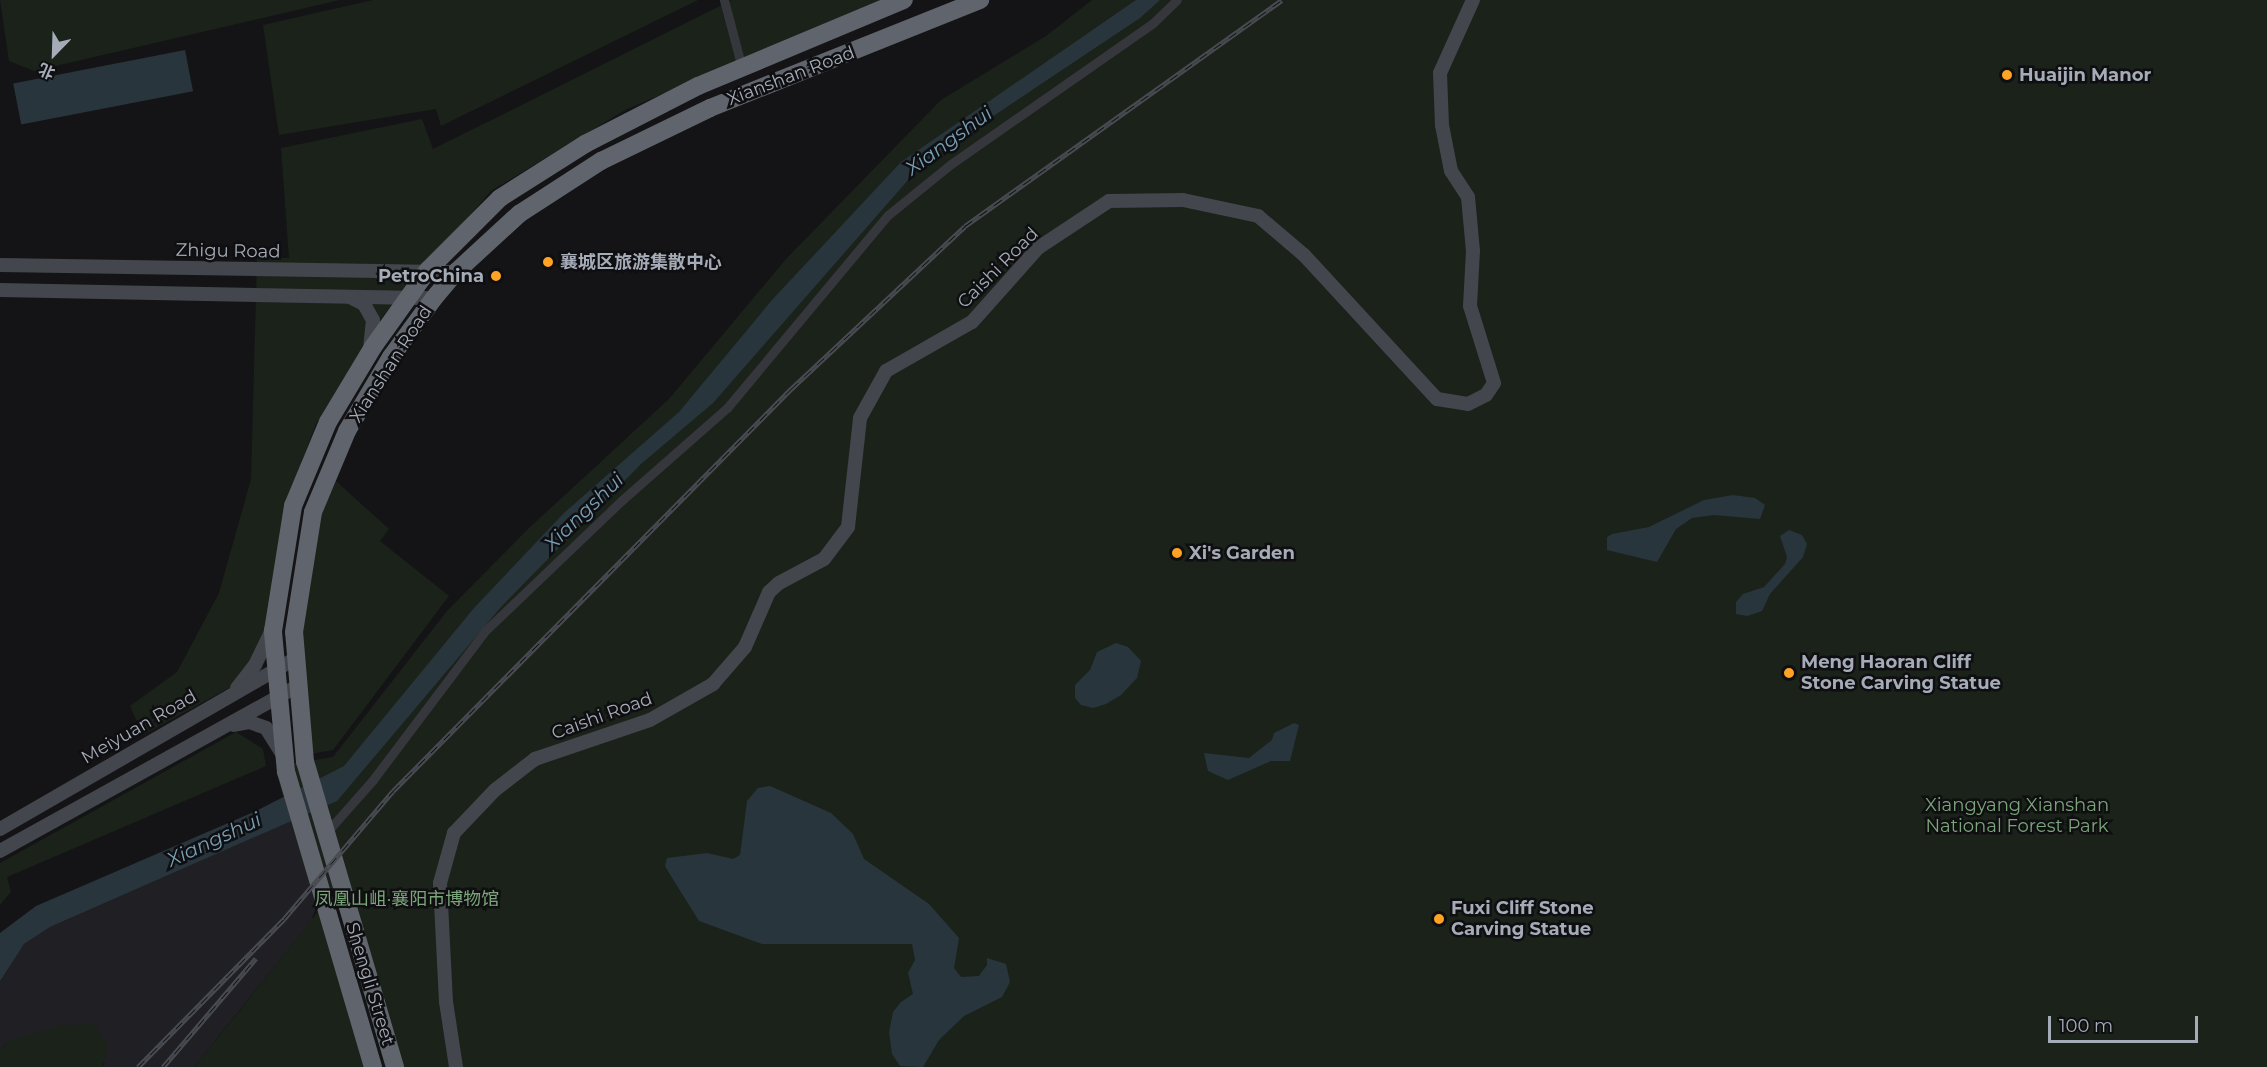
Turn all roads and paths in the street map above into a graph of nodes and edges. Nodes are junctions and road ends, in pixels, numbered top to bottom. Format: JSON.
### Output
{"nodes":[{"id":1,"x":724,"y":0,"type":"edge"},
{"id":2,"x":904,"y":0,"type":"edge"},
{"id":3,"x":980,"y":0,"type":"edge"},
{"id":4,"x":1177,"y":0,"type":"edge"},
{"id":5,"x":1473,"y":0,"type":"edge"},
{"id":6,"x":742,"y":68,"type":"junction"},
{"id":7,"x":470,"y":227,"type":"junction"},
{"id":8,"x":0,"y":265,"type":"edge"},
{"id":9,"x":428,"y":270,"type":"junction"},
{"id":10,"x":407,"y":271,"type":"junction"},
{"id":11,"x":456,"y":272,"type":"junction"},
{"id":12,"x":0,"y":290,"type":"edge"},
{"id":13,"x":345,"y":295,"type":"junction"},
{"id":14,"x":411,"y":296,"type":"junction"},
{"id":15,"x":434,"y":298,"type":"junction"},
{"id":16,"x":370,"y":352,"type":"junction"},
{"id":17,"x":274,"y":626,"type":"junction"},
{"id":18,"x":296,"y":658,"type":"junction"},
{"id":19,"x":276,"y":668,"type":"junction"},
{"id":20,"x":298,"y":686,"type":"junction"},
{"id":21,"x":233,"y":693,"type":"junction"},
{"id":22,"x":279,"y":695,"type":"junction"},
{"id":23,"x":221,"y":728,"type":"junction"},
{"id":24,"x":305,"y":762,"type":"joint"},
{"id":25,"x":285,"y":765,"type":"junction"},
{"id":26,"x":0,"y":829,"type":"edge"},
{"id":27,"x":323,"y":829,"type":"junction"},
{"id":28,"x":0,"y":851,"type":"edge"},
{"id":29,"x":373,"y":1067,"type":"edge"},
{"id":30,"x":395,"y":1067,"type":"edge"},
{"id":31,"x":456,"y":1067,"type":"edge"}],
"edges":[{"from":1,"to":6,"type":"street"},
{"from":2,"to":6,"type":"highway","name":"Xianshan Road"},
{"from":3,"to":11,"type":"highway","name":"Xianshan Road"},
{"from":4,"to":27,"type":"street"},
{"from":5,"to":31,"type":"street","name":"Caishi Road"},
{"from":6,"to":7,"type":"highway","name":"Xianshan Road"},
{"from":7,"to":9,"type":"highway","name":"Xianshan Road"},
{"from":7,"to":10,"type":"street"},
{"from":8,"to":10,"type":"street","name":"Zhigu Road"},
{"from":9,"to":10,"type":"street","name":"Zhigu Road"},
{"from":9,"to":11,"type":"street","name":"Zhigu Road"},
{"from":9,"to":14,"type":"highway","name":"Xianshan Road"},
{"from":11,"to":15,"type":"highway","name":"Xianshan Road"},
{"from":12,"to":13,"type":"street"},
{"from":13,"to":14,"type":"street"},
{"from":13,"to":16,"type":"street"},
{"from":14,"to":15,"type":"street"},
{"from":14,"to":16,"type":"highway","name":"Xianshan Road"},
{"from":15,"to":18,"type":"highway","name":"Xianshan Road"},
{"from":16,"to":17,"type":"highway","name":"Xianshan Road"},
{"from":17,"to":19,"type":"highway","name":"Xianshan Road"},
{"from":17,"to":21,"type":"street"},
{"from":18,"to":19,"type":"street","name":"Meiyuan Road"},
{"from":18,"to":20,"type":"highway","name":"Xianshan Road"},
{"from":19,"to":21,"type":"street","name":"Meiyuan Road"},
{"from":19,"to":22,"type":"highway","name":"Xianshan Road"},
{"from":20,"to":22,"type":"street"},
{"from":20,"to":24,"type":"highway","name":"Xianshan Road"},
{"from":21,"to":26,"type":"street","name":"Meiyuan Road"},
{"from":22,"to":23,"type":"street"},
{"from":22,"to":25,"type":"highway","name":"Xianshan Road"},
{"from":23,"to":25,"type":"street"},
{"from":23,"to":28,"type":"street"},
{"from":24,"to":27,"type":"highway","name":"Shengli Street"},
{"from":25,"to":29,"type":"highway","name":"Shengli Street"},
{"from":27,"to":30,"type":"highway","name":"Shengli Street"}]}
